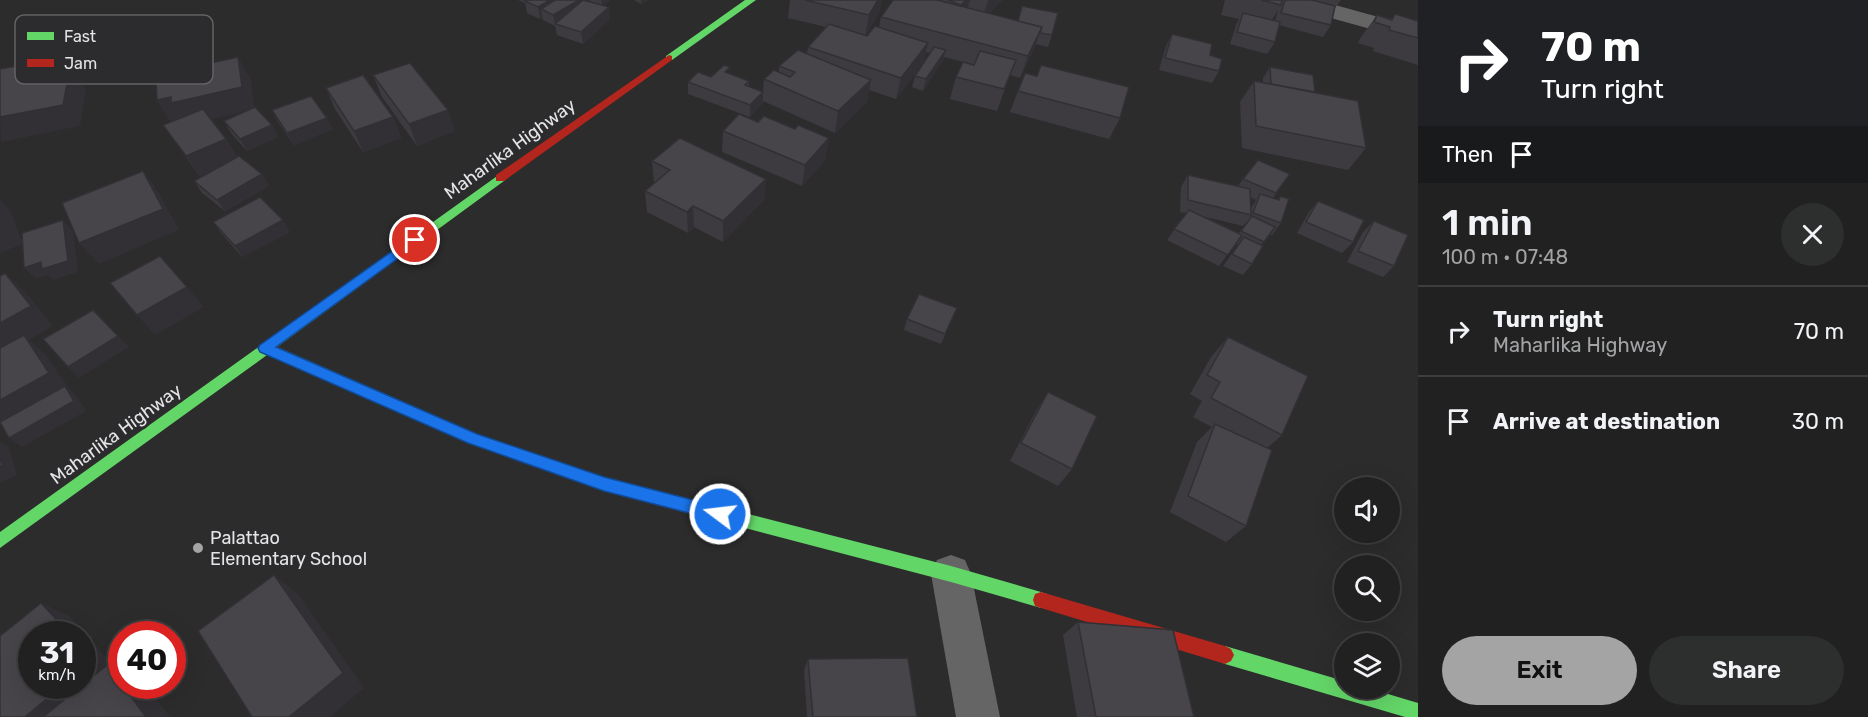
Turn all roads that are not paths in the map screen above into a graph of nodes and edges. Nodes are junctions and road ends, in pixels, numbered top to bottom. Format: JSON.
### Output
{"nodes":[{"id":1,"x":751,"y":0,"type":"edge"},
{"id":2,"x":1292,"y":0,"type":"edge"},
{"id":3,"x":1403,"y":31,"type":"edge"},
{"id":4,"x":265,"y":348,"type":"junction"},
{"id":5,"x":0,"y":541,"type":"edge"},
{"id":6,"x":951,"y":574,"type":"junction"},
{"id":7,"x":1418,"y":712,"type":"edge"},
{"id":8,"x":978,"y":717,"type":"edge"}],
"edges":[{"from":1,"to":4,"type":"main road","name":"Maharlika Highway"},
{"from":2,"to":3,"type":"street"},
{"from":4,"to":5,"type":"main road","name":"Maharlika Highway"},
{"from":4,"to":6,"type":"main road"},
{"from":6,"to":7,"type":"main road"},
{"from":6,"to":8,"type":"street"}]}
